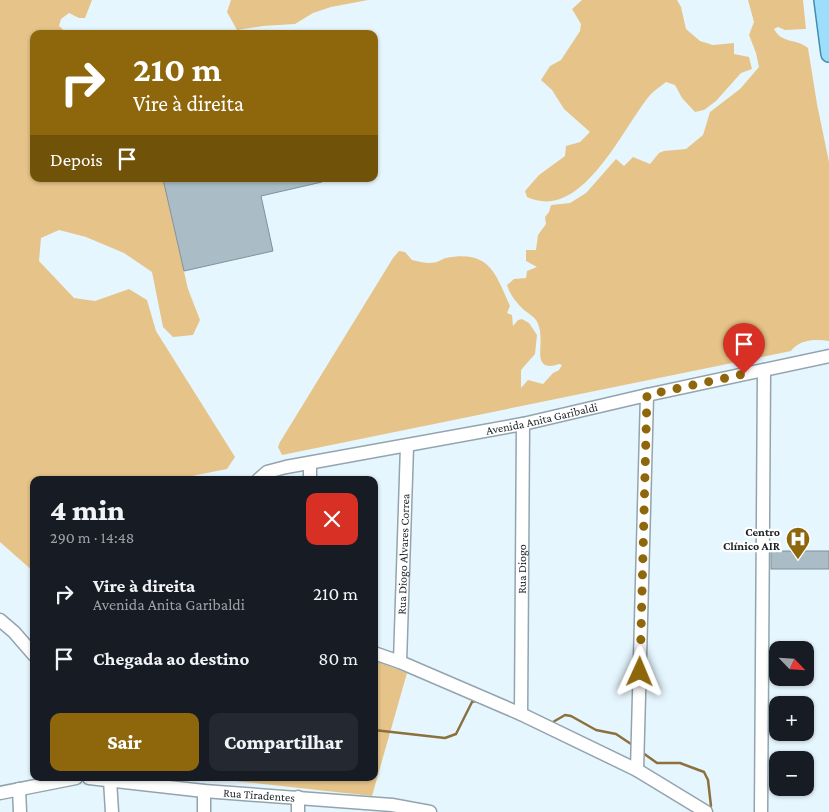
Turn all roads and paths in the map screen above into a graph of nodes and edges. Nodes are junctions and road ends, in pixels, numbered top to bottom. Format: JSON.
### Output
{"nodes":[{"id":1,"x":822,"y":0,"type":"edge"},
{"id":2,"x":829,"y":54,"type":"edge"},
{"id":3,"x":829,"y":356,"type":"edge"},
{"id":4,"x":764,"y":370,"type":"junction"},
{"id":5,"x":647,"y":395,"type":"junction"},
{"id":6,"x":524,"y":424,"type":"junction"},
{"id":7,"x":407,"y":446,"type":"junction"},
{"id":8,"x":310,"y":463,"type":"junction"},
{"id":9,"x":262,"y":476,"type":"edge"},
{"id":10,"x":310,"y":476,"type":"edge"},
{"id":11,"x":0,"y":620,"type":"edge"},
{"id":12,"x":30,"y":651,"type":"edge"},
{"id":13,"x":378,"y":654,"type":"edge"},
{"id":14,"x":400,"y":662,"type":"junction"},
{"id":15,"x":521,"y":714,"type":"junction"},
{"id":16,"x":637,"y":770,"type":"junction"},
{"id":17,"x":60,"y":781,"type":"edge"},
{"id":18,"x":110,"y":781,"type":"edge"},
{"id":19,"x":119,"y":781,"type":"edge"},
{"id":20,"x":19,"y":789,"type":"junction"},
{"id":21,"x":204,"y":791,"type":"junction"},
{"id":22,"x":0,"y":793,"type":"edge"},
{"id":23,"x":298,"y":797,"type":"junction"},
{"id":24,"x":20,"y":812,"type":"edge"},
{"id":25,"x":112,"y":812,"type":"edge"},
{"id":26,"x":204,"y":812,"type":"edge"},
{"id":27,"x":298,"y":812,"type":"edge"},
{"id":28,"x":430,"y":812,"type":"edge"},
{"id":29,"x":706,"y":812,"type":"edge"},
{"id":30,"x":762,"y":812,"type":"edge"}],
"edges":[{"from":1,"to":2,"type":"main road"},
{"from":3,"to":4,"type":"street","name":"Avenida Anita Garibaldi"},
{"from":4,"to":5,"type":"street","name":"Avenida Anita Garibaldi"},
{"from":4,"to":30,"type":"street"},
{"from":5,"to":6,"type":"street","name":"Avenida Anita Garibaldi"},
{"from":5,"to":16,"type":"street"},
{"from":6,"to":7,"type":"street","name":"Avenida Anita Garibaldi"},
{"from":6,"to":15,"type":"street","name":"Rua Diogo"},
{"from":7,"to":8,"type":"street","name":"Avenida Anita Garibaldi"},
{"from":7,"to":14,"type":"street","name":"Rua Diogo Alvares Correa"},
{"from":8,"to":9,"type":"street","name":"Avenida Anita Garibaldi"},
{"from":8,"to":10,"type":"street"},
{"from":11,"to":12,"type":"street"},
{"from":13,"to":14,"type":"street"},
{"from":14,"to":15,"type":"street"},
{"from":15,"to":16,"type":"street"},
{"from":16,"to":29,"type":"street"},
{"from":17,"to":20,"type":"street"},
{"from":18,"to":25,"type":"street"},
{"from":19,"to":21,"type":"street","name":"Rua Tiradentes"},
{"from":20,"to":22,"type":"street"},
{"from":20,"to":24,"type":"street"},
{"from":21,"to":23,"type":"street","name":"Rua Tiradentes"},
{"from":21,"to":26,"type":"street"},
{"from":23,"to":27,"type":"street"},
{"from":23,"to":28,"type":"street","name":"Rua Tiradentes"}]}
